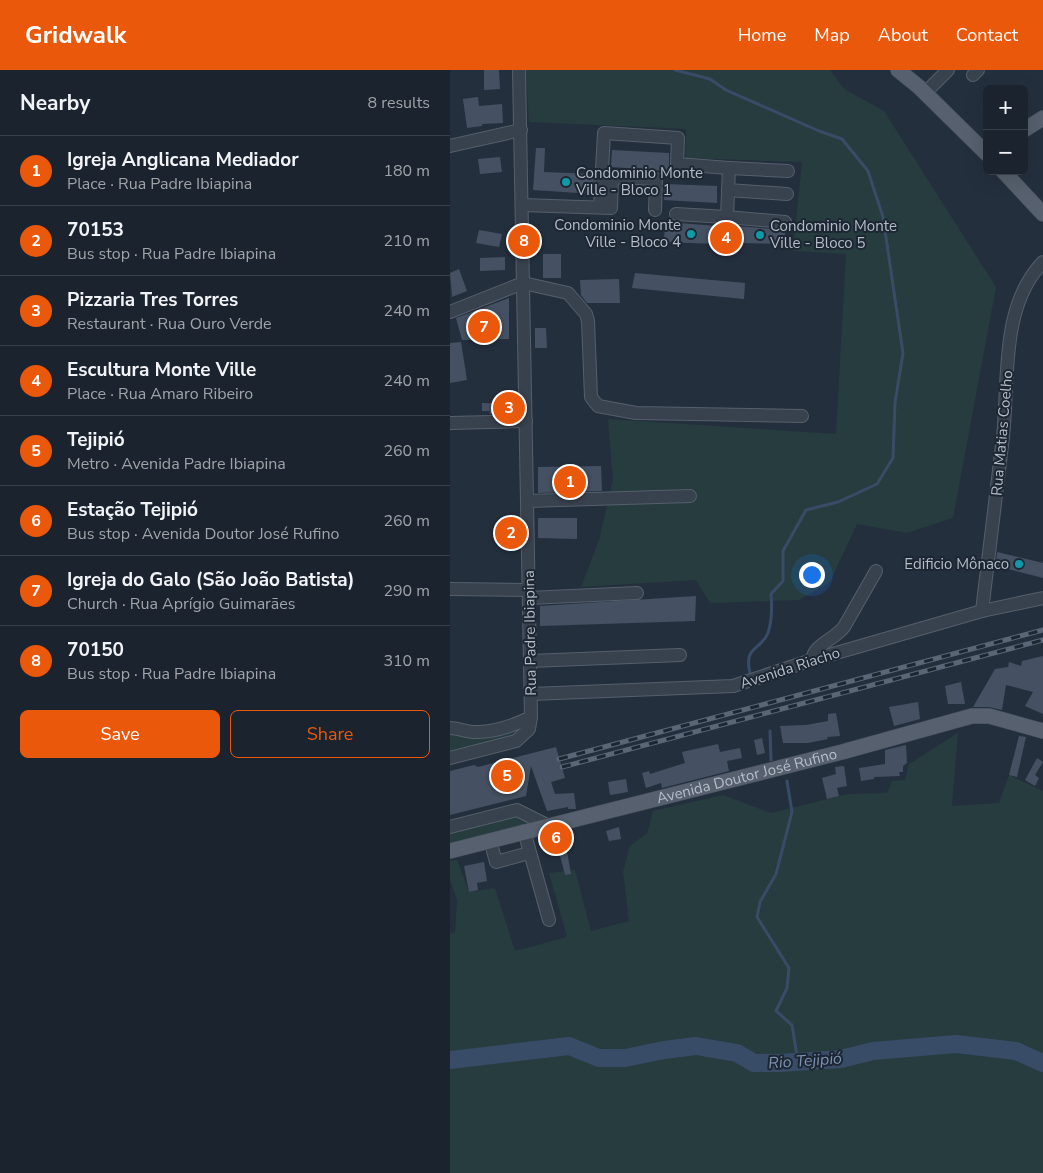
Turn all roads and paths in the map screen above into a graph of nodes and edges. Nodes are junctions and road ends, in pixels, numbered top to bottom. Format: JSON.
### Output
{"nodes":[{"id":1,"x":519,"y":70,"type":"edge"},
{"id":2,"x":898,"y":70,"type":"edge"},
{"id":3,"x":948,"y":70,"type":"edge"},
{"id":4,"x":925,"y":93,"type":"junction"},
{"id":5,"x":1043,"y":118,"type":"edge"},
{"id":6,"x":1028,"y":127,"type":"edge"},
{"id":7,"x":521,"y":130,"type":"junction"},
{"id":8,"x":450,"y":146,"type":"edge"},
{"id":9,"x":983,"y":150,"type":"edge"},
{"id":10,"x":729,"y":168,"type":"junction"},
{"id":11,"x":788,"y":170,"type":"dead end"},
{"id":12,"x":1007,"y":175,"type":"edge"},
{"id":13,"x":728,"y":190,"type":"junction"},
{"id":14,"x":787,"y":194,"type":"dead end"},
{"id":15,"x":522,"y":205,"type":"junction"},
{"id":16,"x":600,"y":207,"type":"junction"},
{"id":17,"x":655,"y":210,"type":"dead end"},
{"id":18,"x":676,"y":214,"type":"dead end"},
{"id":19,"x":1043,"y":214,"type":"edge"},
{"id":20,"x":727,"y":217,"type":"junction"},
{"id":21,"x":785,"y":222,"type":"dead end"},
{"id":22,"x":1043,"y":262,"type":"edge"},
{"id":23,"x":523,"y":283,"type":"junction"},
{"id":24,"x":450,"y":312,"type":"edge"},
{"id":25,"x":802,"y":416,"type":"dead end"},
{"id":26,"x":526,"y":421,"type":"junction"},
{"id":27,"x":450,"y":423,"type":"edge"},
{"id":28,"x":690,"y":496,"type":"dead end"},
{"id":29,"x":527,"y":501,"type":"junction"},
{"id":30,"x":876,"y":571,"type":"dead end"},
{"id":31,"x":450,"y":589,"type":"edge"},
{"id":32,"x":637,"y":593,"type":"dead end"},
{"id":33,"x":529,"y":594,"type":"junction"},
{"id":34,"x":1043,"y":598,"type":"edge"},
{"id":35,"x":982,"y":612,"type":"junction"},
{"id":36,"x":680,"y":655,"type":"dead end"},
{"id":37,"x":812,"y":660,"type":"junction"},
{"id":38,"x":530,"y":661,"type":"junction"},
{"id":39,"x":531,"y":694,"type":"junction"},
{"id":40,"x":531,"y":717,"type":"junction"},
{"id":41,"x":450,"y":728,"type":"edge"},
{"id":42,"x":1043,"y":731,"type":"edge"},
{"id":43,"x":450,"y":758,"type":"edge"},
{"id":44,"x":547,"y":825,"type":"junction"},
{"id":45,"x":450,"y":828,"type":"edge"},
{"id":46,"x":524,"y":831,"type":"junction"},
{"id":47,"x":490,"y":840,"type":"junction"},
{"id":48,"x":450,"y":852,"type":"edge"},
{"id":49,"x":529,"y":853,"type":"junction"},
{"id":50,"x":550,"y":920,"type":"dead end"}],
"edges":[{"from":1,"to":7,"type":"street","name":"Rua Padre Ibiapina"},
{"from":2,"to":4,"type":"main road"},
{"from":3,"to":4,"type":"street"},
{"from":4,"to":9,"type":"main road"},
{"from":5,"to":6,"type":"main road"},
{"from":7,"to":8,"type":"street"},
{"from":7,"to":15,"type":"street","name":"Rua Padre Ibiapina"},
{"from":10,"to":11,"type":"street"},
{"from":10,"to":13,"type":"street"},
{"from":10,"to":16,"type":"street"},
{"from":12,"to":19,"type":"main road"},
{"from":13,"to":14,"type":"street"},
{"from":13,"to":20,"type":"street"},
{"from":15,"to":16,"type":"street"},
{"from":15,"to":23,"type":"street","name":"Rua Padre Ibiapina"},
{"from":16,"to":17,"type":"street"},
{"from":18,"to":20,"type":"street"},
{"from":20,"to":21,"type":"street"},
{"from":22,"to":35,"type":"street","name":"Rua Matias Coelho"},
{"from":23,"to":24,"type":"street"},
{"from":23,"to":25,"type":"street"},
{"from":23,"to":26,"type":"street","name":"Rua Padre Ibiapina"},
{"from":26,"to":27,"type":"street"},
{"from":26,"to":29,"type":"street","name":"Rua Padre Ibiapina"},
{"from":28,"to":29,"type":"street"},
{"from":29,"to":33,"type":"street","name":"Rua Padre Ibiapina"},
{"from":30,"to":37,"type":"street"},
{"from":31,"to":33,"type":"street"},
{"from":32,"to":33,"type":"street"},
{"from":33,"to":38,"type":"street","name":"Rua Padre Ibiapina"},
{"from":34,"to":35,"type":"street","name":"Avenida Riacho"},
{"from":35,"to":37,"type":"street","name":"Avenida Riacho"},
{"from":36,"to":38,"type":"street"},
{"from":37,"to":39,"type":"street","name":"Avenida Riacho"},
{"from":38,"to":39,"type":"street","name":"Rua Padre Ibiapina"},
{"from":39,"to":40,"type":"street","name":"Rua Padre Ibiapina"},
{"from":40,"to":41,"type":"street"},
{"from":40,"to":43,"type":"street"},
{"from":42,"to":44,"type":"main road","name":"Avenida Doutor José Rufino"},
{"from":44,"to":45,"type":"street"},
{"from":44,"to":46,"type":"main road","name":"Avenida Doutor José Rufino"},
{"from":46,"to":47,"type":"main road","name":"Avenida Doutor José Rufino"},
{"from":46,"to":49,"type":"street"},
{"from":47,"to":48,"type":"main road","name":"Avenida Doutor José Rufino"},
{"from":47,"to":49,"type":"street"},
{"from":49,"to":50,"type":"street"}]}
